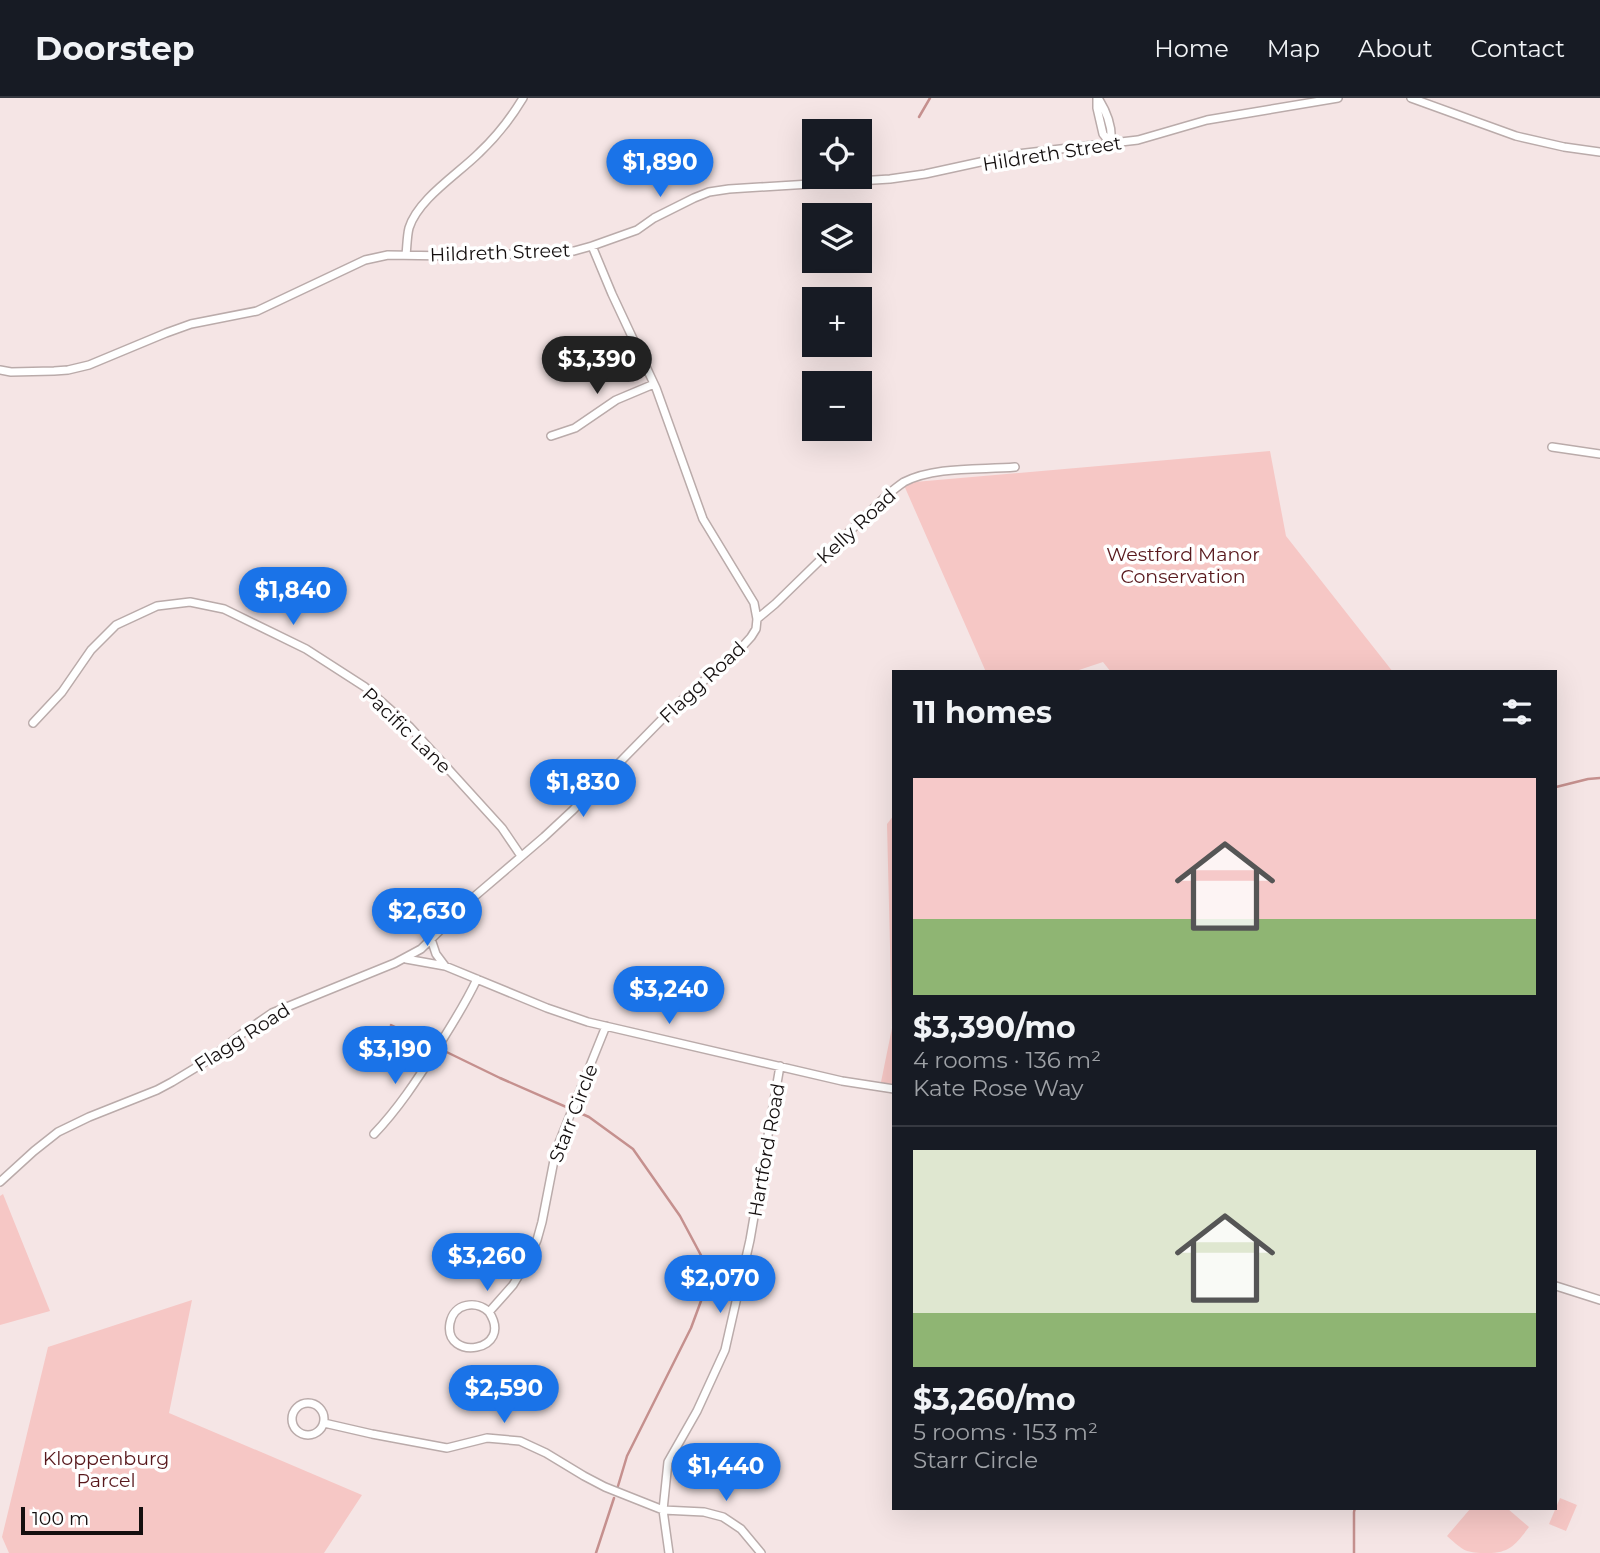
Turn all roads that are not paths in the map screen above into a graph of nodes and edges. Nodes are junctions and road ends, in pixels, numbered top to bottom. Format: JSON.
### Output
{"nodes":[{"id":1,"x":523,"y":98,"type":"edge"},
{"id":2,"x":1098,"y":98,"type":"edge"},
{"id":3,"x":1338,"y":98,"type":"edge"},
{"id":4,"x":1411,"y":98,"type":"edge"},
{"id":5,"x":1111,"y":144,"type":"junction"},
{"id":6,"x":1600,"y":152,"type":"edge"},
{"id":7,"x":592,"y":246,"type":"junction"},
{"id":8,"x":406,"y":255,"type":"junction"},
{"id":9,"x":0,"y":370,"type":"edge"},
{"id":10,"x":654,"y":384,"type":"junction"},
{"id":11,"x":551,"y":436,"type":"dead end"},
{"id":12,"x":1552,"y":447,"type":"dead end"},
{"id":13,"x":1600,"y":454,"type":"edge"},
{"id":14,"x":1015,"y":467,"type":"dead end"},
{"id":15,"x":757,"y":619,"type":"junction"},
{"id":16,"x":33,"y":723,"type":"dead end"},
{"id":17,"x":521,"y":856,"type":"junction"},
{"id":18,"x":431,"y":939,"type":"junction"},
{"id":19,"x":405,"y":959,"type":"junction"},
{"id":20,"x":444,"y":966,"type":"junction"},
{"id":21,"x":477,"y":979,"type":"junction"},
{"id":22,"x":606,"y":1026,"type":"junction"},
{"id":23,"x":780,"y":1066,"type":"junction"},
{"id":24,"x":892,"y":1089,"type":"edge"},
{"id":25,"x":374,"y":1134,"type":"dead end"},
{"id":26,"x":0,"y":1182,"type":"edge"},
{"id":27,"x":1557,"y":1286,"type":"edge"},
{"id":28,"x":1600,"y":1300,"type":"edge"},
{"id":29,"x":489,"y":1312,"type":"junction"},
{"id":30,"x":324,"y":1423,"type":"junction"},
{"id":31,"x":663,"y":1510,"type":"junction"},
{"id":32,"x":669,"y":1553,"type":"edge"},
{"id":33,"x":761,"y":1553,"type":"edge"}],
"edges":[{"from":1,"to":8,"type":"street"},
{"from":2,"to":5,"type":"street"},
{"from":3,"to":5,"type":"street","name":"Hildreth Street"},
{"from":4,"to":6,"type":"street"},
{"from":5,"to":7,"type":"street","name":"Hildreth Street"},
{"from":7,"to":8,"type":"street","name":"Hildreth Street"},
{"from":7,"to":10,"type":"street","name":"Flagg Road"},
{"from":8,"to":9,"type":"street","name":"Hildreth Street"},
{"from":10,"to":11,"type":"street"},
{"from":10,"to":15,"type":"street","name":"Flagg Road"},
{"from":12,"to":13,"type":"street"},
{"from":14,"to":15,"type":"street","name":"Kelly Road"},
{"from":15,"to":17,"type":"street","name":"Flagg Road"},
{"from":16,"to":17,"type":"street","name":"Pacific Lane"},
{"from":17,"to":18,"type":"street","name":"Flagg Road"},
{"from":18,"to":19,"type":"street","name":"Flagg Road"},
{"from":18,"to":20,"type":"street"},
{"from":19,"to":20,"type":"street"},
{"from":19,"to":26,"type":"street","name":"Flagg Road"},
{"from":20,"to":21,"type":"street"},
{"from":21,"to":22,"type":"street"},
{"from":21,"to":25,"type":"street"},
{"from":22,"to":23,"type":"street"},
{"from":22,"to":29,"type":"street","name":"Starr Circle"},
{"from":23,"to":24,"type":"street"},
{"from":23,"to":31,"type":"street","name":"Hartford Road"},
{"from":27,"to":28,"type":"street"},
{"from":29,"to":29,"type":"street"},
{"from":30,"to":30,"type":"street"},
{"from":30,"to":31,"type":"street"},
{"from":31,"to":32,"type":"street","name":"Hartford Road"},
{"from":31,"to":33,"type":"street"}]}
